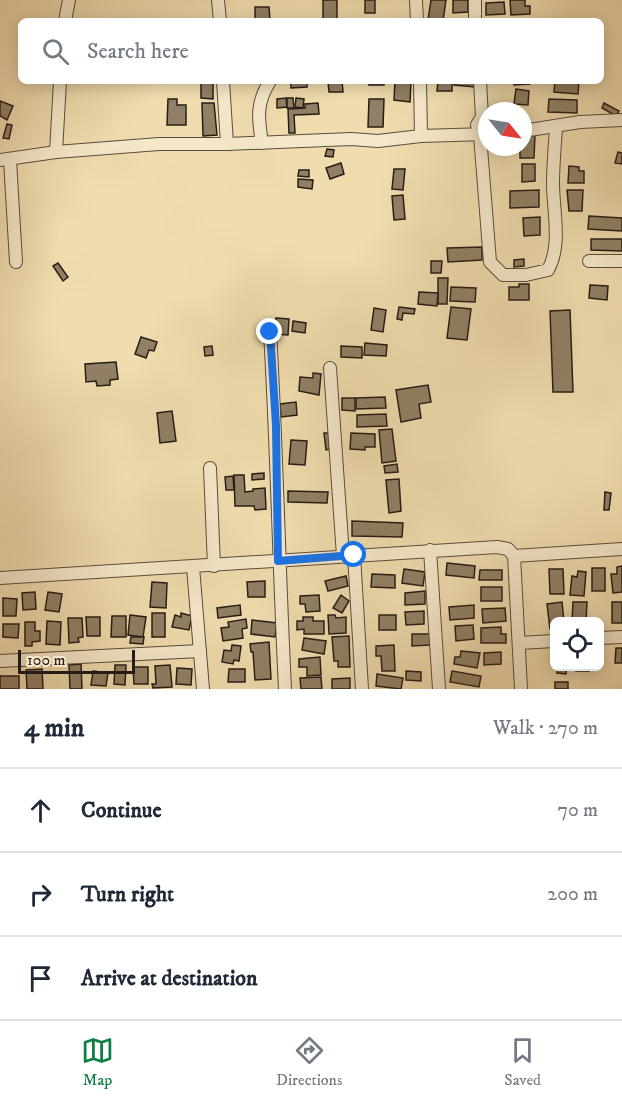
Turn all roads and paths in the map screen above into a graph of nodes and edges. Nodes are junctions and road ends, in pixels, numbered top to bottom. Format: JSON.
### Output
{"nodes":[{"id":1,"x":69,"y":0,"type":"edge"},
{"id":2,"x":218,"y":0,"type":"edge"},
{"id":3,"x":416,"y":0,"type":"edge"},
{"id":4,"x":475,"y":0,"type":"edge"},
{"id":5,"x":66,"y":18,"type":"edge"},
{"id":6,"x":220,"y":18,"type":"edge"},
{"id":7,"x":417,"y":18,"type":"edge"},
{"id":8,"x":475,"y":18,"type":"edge"},
{"id":9,"x":60,"y":84,"type":"edge"},
{"id":10,"x":223,"y":84,"type":"edge"},
{"id":11,"x":268,"y":84,"type":"edge"},
{"id":12,"x":420,"y":84,"type":"edge"},
{"id":13,"x":480,"y":84,"type":"edge"},
{"id":14,"x":481,"y":102,"type":"edge"},
{"id":15,"x":622,"y":120,"type":"edge"},
{"id":16,"x":556,"y":127,"type":"junction"},
{"id":17,"x":532,"y":130,"type":"edge"},
{"id":18,"x":478,"y":135,"type":"edge"},
{"id":19,"x":421,"y":136,"type":"junction"},
{"id":20,"x":262,"y":142,"type":"junction"},
{"id":21,"x":227,"y":144,"type":"junction"},
{"id":22,"x":56,"y":152,"type":"junction"},
{"id":23,"x":485,"y":156,"type":"edge"},
{"id":24,"x":5,"y":160,"type":"edge"},
{"id":25,"x":589,"y":261,"type":"dead end"},
{"id":26,"x":622,"y":261,"type":"edge"},
{"id":27,"x":16,"y":262,"type":"dead end"},
{"id":28,"x":270,"y":332,"type":"dead end"},
{"id":29,"x":330,"y":368,"type":"dead end"},
{"id":30,"x":210,"y":468,"type":"dead end"},
{"id":31,"x":622,"y":549,"type":"edge"},
{"id":32,"x":430,"y":550,"type":"junction"},
{"id":33,"x":349,"y":555,"type":"junction"},
{"id":34,"x":514,"y":556,"type":"junction"},
{"id":35,"x":278,"y":561,"type":"junction"},
{"id":36,"x":214,"y":566,"type":"junction"},
{"id":37,"x":194,"y":567,"type":"junction"},
{"id":38,"x":0,"y":578,"type":"edge"},
{"id":39,"x":622,"y":637,"type":"edge"},
{"id":40,"x":604,"y":638,"type":"edge"},
{"id":41,"x":550,"y":640,"type":"edge"},
{"id":42,"x":519,"y":642,"type":"junction"},
{"id":43,"x":200,"y":651,"type":"junction"},
{"id":44,"x":0,"y":661,"type":"edge"},
{"id":45,"x":203,"y":689,"type":"edge"},
{"id":46,"x":285,"y":689,"type":"edge"},
{"id":47,"x":362,"y":689,"type":"edge"},
{"id":48,"x":439,"y":689,"type":"edge"},
{"id":49,"x":521,"y":689,"type":"edge"}],
"edges":[{"from":1,"to":5,"type":"street"},
{"from":2,"to":6,"type":"street"},
{"from":3,"to":7,"type":"street"},
{"from":4,"to":8,"type":"street"},
{"from":9,"to":22,"type":"street"},
{"from":10,"to":21,"type":"street"},
{"from":11,"to":20,"type":"street"},
{"from":12,"to":19,"type":"street"},
{"from":13,"to":14,"type":"street"},
{"from":15,"to":16,"type":"street"},
{"from":16,"to":17,"type":"street"},
{"from":16,"to":23,"type":"street"},
{"from":18,"to":19,"type":"street"},
{"from":19,"to":20,"type":"street"},
{"from":20,"to":21,"type":"street"},
{"from":21,"to":22,"type":"street"},
{"from":22,"to":24,"type":"street"},
{"from":24,"to":27,"type":"street"},
{"from":25,"to":26,"type":"street"},
{"from":28,"to":35,"type":"street"},
{"from":29,"to":33,"type":"street"},
{"from":30,"to":36,"type":"street"},
{"from":31,"to":34,"type":"street"},
{"from":32,"to":33,"type":"street"},
{"from":32,"to":34,"type":"street"},
{"from":32,"to":48,"type":"street"},
{"from":33,"to":35,"type":"street"},
{"from":33,"to":47,"type":"street"},
{"from":34,"to":42,"type":"street"},
{"from":35,"to":36,"type":"street"},
{"from":35,"to":46,"type":"street"},
{"from":36,"to":37,"type":"street"},
{"from":37,"to":38,"type":"street"},
{"from":37,"to":43,"type":"street"},
{"from":39,"to":40,"type":"street"},
{"from":41,"to":42,"type":"street"},
{"from":42,"to":49,"type":"street"},
{"from":43,"to":44,"type":"street"},
{"from":43,"to":45,"type":"street"}]}
